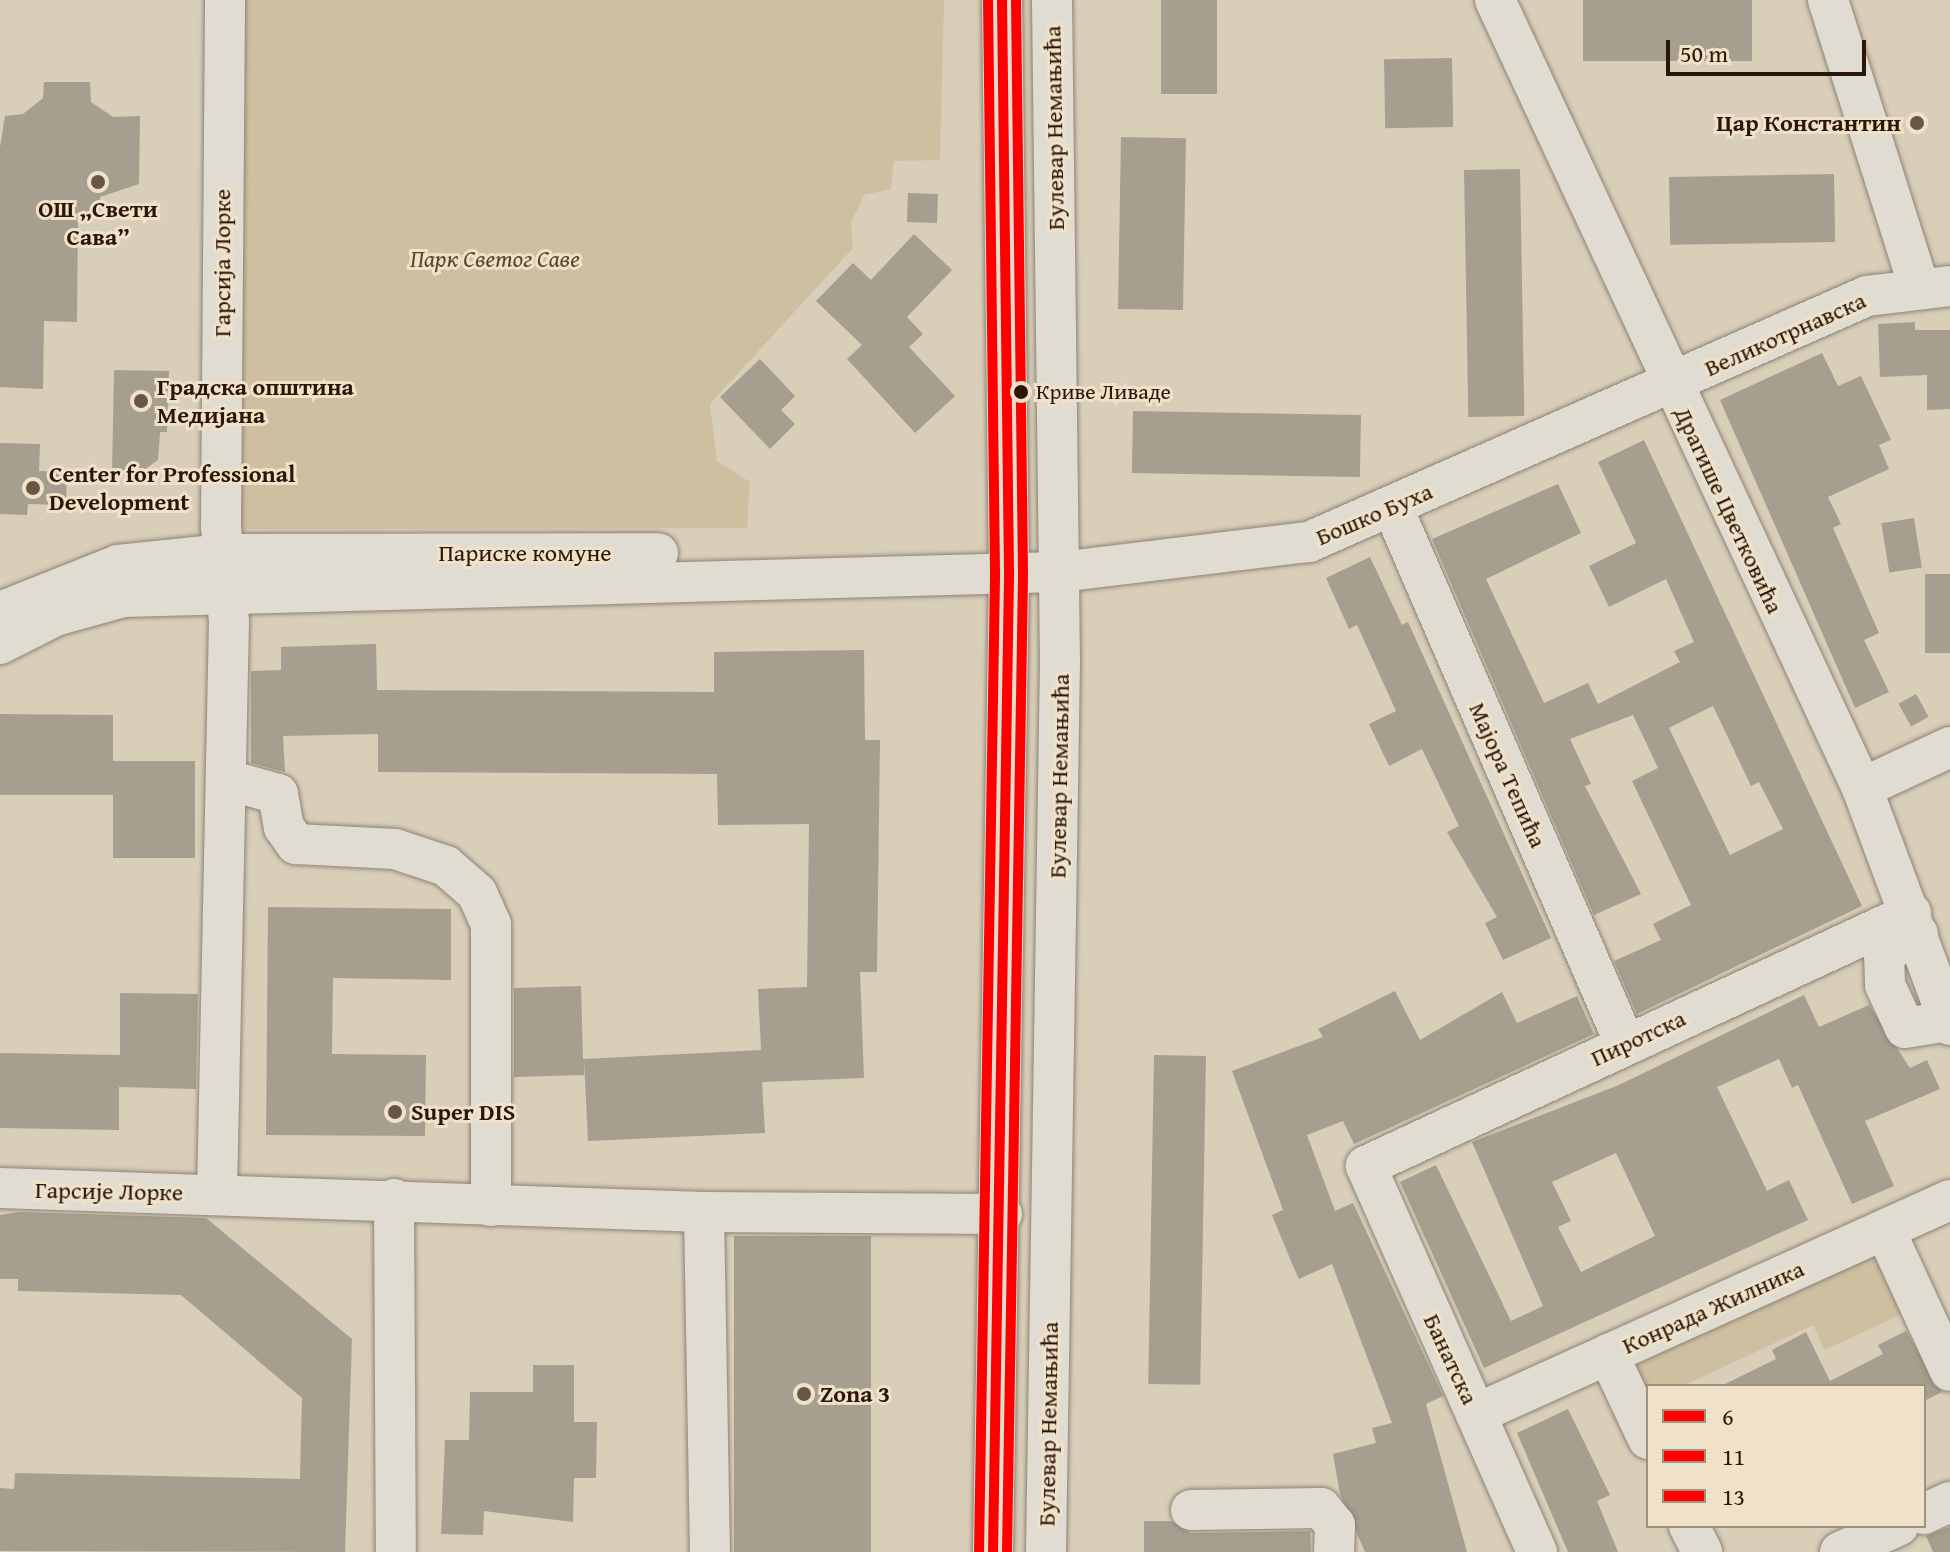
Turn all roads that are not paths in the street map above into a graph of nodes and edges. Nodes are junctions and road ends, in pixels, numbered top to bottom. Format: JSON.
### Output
{"nodes":[{"id":1,"x":225,"y":0,"type":"edge"},
{"id":2,"x":1002,"y":0,"type":"edge"},
{"id":3,"x":1052,"y":0,"type":"edge"},
{"id":4,"x":1495,"y":0,"type":"edge"},
{"id":5,"x":1828,"y":0,"type":"edge"},
{"id":6,"x":1935,"y":287,"type":"edge"},
{"id":7,"x":1670,"y":385,"type":"junction"},
{"id":8,"x":1392,"y":506,"type":"junction"},
{"id":9,"x":224,"y":557,"type":"junction"},
{"id":10,"x":1009,"y":562,"type":"junction"},
{"id":11,"x":1060,"y":562,"type":"junction"},
{"id":12,"x":0,"y":612,"type":"edge"},
{"id":13,"x":0,"y":644,"type":"edge"},
{"id":14,"x":1950,"y":747,"type":"edge"},
{"id":15,"x":228,"y":780,"type":"junction"},
{"id":16,"x":1862,"y":788,"type":"junction"},
{"id":17,"x":1914,"y":924,"type":"junction"},
{"id":18,"x":1949,"y":1023,"type":"edge"},
{"id":19,"x":1625,"y":1044,"type":"junction"},
{"id":20,"x":1366,"y":1166,"type":"joint"},
{"id":21,"x":0,"y":1188,"type":"edge"},
{"id":22,"x":217,"y":1194,"type":"junction"},
{"id":23,"x":394,"y":1199,"type":"junction"},
{"id":24,"x":1950,"y":1200,"type":"edge"},
{"id":25,"x":491,"y":1206,"type":"junction"},
{"id":26,"x":704,"y":1212,"type":"junction"},
{"id":27,"x":1002,"y":1214,"type":"junction"},
{"id":28,"x":1885,"y":1230,"type":"junction"},
{"id":29,"x":1608,"y":1354,"type":"junction"},
{"id":30,"x":1950,"y":1371,"type":"edge"},
{"id":31,"x":1476,"y":1414,"type":"junction"},
{"id":32,"x":1646,"y":1435,"type":"edge"},
{"id":33,"x":1950,"y":1502,"type":"edge"},
{"id":34,"x":1191,"y":1510,"type":"dead end"},
{"id":35,"x":1926,"y":1513,"type":"edge"},
{"id":36,"x":1690,"y":1528,"type":"edge"},
{"id":37,"x":396,"y":1552,"type":"edge"},
{"id":38,"x":710,"y":1552,"type":"edge"},
{"id":39,"x":993,"y":1552,"type":"edge"},
{"id":40,"x":1046,"y":1552,"type":"edge"},
{"id":41,"x":1334,"y":1552,"type":"edge"},
{"id":42,"x":1537,"y":1552,"type":"edge"},
{"id":43,"x":1702,"y":1552,"type":"edge"}],
"edges":[{"from":1,"to":9,"type":"street","name":"Гарсија Лорке"},
{"from":2,"to":10,"type":"street","name":"Булевар Немањића"},
{"from":3,"to":11,"type":"street","name":"Булевар Немањића"},
{"from":4,"to":7,"type":"street","name":"Драгише Цветковића"},
{"from":5,"to":6,"type":"street"},
{"from":6,"to":7,"type":"street","name":"Великотрнавска"},
{"from":7,"to":8,"type":"street","name":"Бошко Буха"},
{"from":7,"to":16,"type":"street","name":"Драгише Цветковића"},
{"from":8,"to":11,"type":"street","name":"Бошко Буха"},
{"from":8,"to":19,"type":"street","name":"Мајора Тепића"},
{"from":9,"to":10,"type":"street","name":"Париске комуне"},
{"from":9,"to":12,"type":"street","name":"Париске комуне"},
{"from":9,"to":13,"type":"street","name":"Париске комуне"},
{"from":9,"to":15,"type":"street","name":"Гарсија Лорке"},
{"from":10,"to":11,"type":"street","name":"Париске комуне"},
{"from":10,"to":27,"type":"street","name":"Булевар Немањића"},
{"from":11,"to":40,"type":"street","name":"Булевар Немањића"},
{"from":14,"to":16,"type":"street"},
{"from":15,"to":22,"type":"street","name":"Гарсија Лорке"},
{"from":15,"to":25,"type":"street"},
{"from":16,"to":17,"type":"street","name":"Драгише Цветковића"},
{"from":17,"to":18,"type":"street","name":"Драгише Цветковића"},
{"from":17,"to":19,"type":"street","name":"Пиротска"},
{"from":19,"to":20,"type":"street","name":"Пиротска"},
{"from":20,"to":31,"type":"street","name":"Банатска"},
{"from":21,"to":22,"type":"street","name":"Гарсије Лорке"},
{"from":22,"to":23,"type":"street","name":"Гарсије Лорке"},
{"from":23,"to":25,"type":"street","name":"Гарсије Лорке"},
{"from":23,"to":37,"type":"street"},
{"from":24,"to":28,"type":"street","name":"Конрада Жилника"},
{"from":25,"to":26,"type":"street"},
{"from":26,"to":27,"type":"street"},
{"from":26,"to":38,"type":"street"},
{"from":27,"to":39,"type":"street","name":"Булевар Немањића"},
{"from":28,"to":29,"type":"street","name":"Конрада Жилника"},
{"from":28,"to":30,"type":"street"},
{"from":29,"to":31,"type":"street","name":"Конрада Жилника"},
{"from":29,"to":32,"type":"street"},
{"from":31,"to":42,"type":"street","name":"Банатска"},
{"from":33,"to":35,"type":"street"},
{"from":34,"to":41,"type":"street"},
{"from":36,"to":43,"type":"street"}]}
